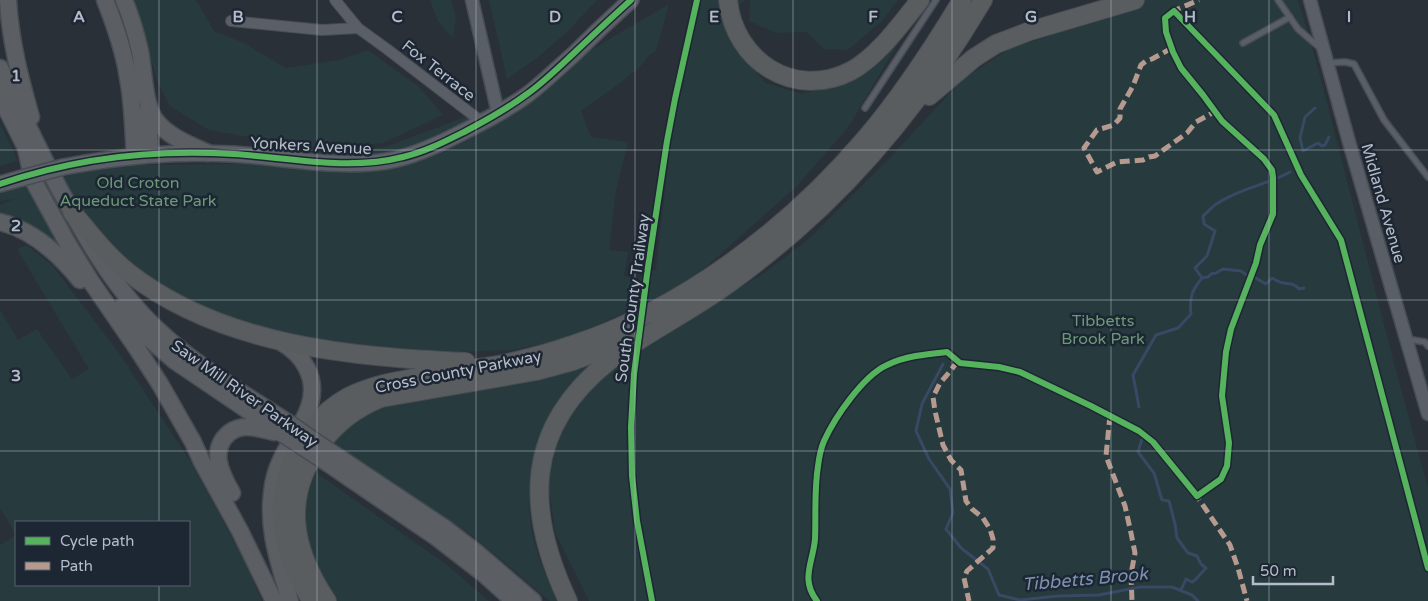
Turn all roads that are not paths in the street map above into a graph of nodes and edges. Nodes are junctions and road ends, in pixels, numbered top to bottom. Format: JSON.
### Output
{"nodes":[{"id":1,"x":8,"y":0,"type":"edge"},
{"id":2,"x":105,"y":0,"type":"edge"},
{"id":3,"x":124,"y":0,"type":"edge"},
{"id":4,"x":335,"y":0,"type":"edge"},
{"id":5,"x":472,"y":0,"type":"edge"},
{"id":6,"x":630,"y":0,"type":"edge"},
{"id":7,"x":728,"y":0,"type":"edge"},
{"id":8,"x":920,"y":0,"type":"edge"},
{"id":9,"x":936,"y":0,"type":"edge"},
{"id":10,"x":962,"y":0,"type":"edge"},
{"id":11,"x":983,"y":0,"type":"edge"},
{"id":12,"x":1135,"y":0,"type":"edge"},
{"id":13,"x":1278,"y":0,"type":"edge"},
{"id":14,"x":1310,"y":0,"type":"edge"},
{"id":15,"x":1290,"y":17,"type":"junction"},
{"id":16,"x":231,"y":21,"type":"dead end"},
{"id":17,"x":358,"y":28,"type":"junction"},
{"id":18,"x":1243,"y":43,"type":"dead end"},
{"id":19,"x":1326,"y":58,"type":"junction"},
{"id":20,"x":0,"y":68,"type":"edge"},
{"id":21,"x":146,"y":90,"type":"junction"},
{"id":22,"x":0,"y":96,"type":"edge"},
{"id":23,"x":866,"y":108,"type":"dead end"},
{"id":24,"x":498,"y":113,"type":"junction"},
{"id":25,"x":901,"y":121,"type":"junction"},
{"id":26,"x":482,"y":122,"type":"junction"},
{"id":27,"x":26,"y":148,"type":"junction"},
{"id":28,"x":208,"y":153,"type":"junction"},
{"id":29,"x":42,"y":155,"type":"junction"},
{"id":30,"x":143,"y":155,"type":"junction"},
{"id":31,"x":1428,"y":177,"type":"edge"},
{"id":32,"x":0,"y":184,"type":"edge"},
{"id":33,"x":72,"y":212,"type":"junction"},
{"id":34,"x":0,"y":222,"type":"edge"},
{"id":35,"x":675,"y":318,"type":"junction"},
{"id":36,"x":1406,"y":339,"type":"junction"},
{"id":37,"x":277,"y":340,"type":"junction"},
{"id":38,"x":1428,"y":346,"type":"edge"},
{"id":39,"x":504,"y":364,"type":"junction"},
{"id":40,"x":1428,"y":414,"type":"edge"},
{"id":41,"x":286,"y":429,"type":"junction"},
{"id":42,"x":326,"y":455,"type":"junction"},
{"id":43,"x":202,"y":462,"type":"junction"},
{"id":44,"x":274,"y":601,"type":"edge"},
{"id":45,"x":285,"y":601,"type":"edge"},
{"id":46,"x":290,"y":601,"type":"edge"},
{"id":47,"x":312,"y":601,"type":"edge"},
{"id":48,"x":327,"y":601,"type":"edge"},
{"id":49,"x":514,"y":601,"type":"edge"},
{"id":50,"x":533,"y":601,"type":"edge"},
{"id":51,"x":568,"y":601,"type":"edge"}],
"edges":[{"from":1,"to":29,"type":"highway"},
{"from":2,"to":30,"type":"highway"},
{"from":3,"to":21,"type":"highway"},
{"from":4,"to":17,"type":"street","name":"Fox Terrace"},
{"from":5,"to":24,"type":"street"},
{"from":6,"to":24,"type":"main road","name":"Yonkers Avenue"},
{"from":7,"to":8,"type":"highway"},
{"from":9,"to":23,"type":"lane"},
{"from":10,"to":39,"type":"highway","name":"Cross County Parkway"},
{"from":11,"to":25,"type":"highway"},
{"from":12,"to":25,"type":"highway"},
{"from":13,"to":15,"type":"lane"},
{"from":14,"to":19,"type":"street","name":"Midland Avenue"},
{"from":15,"to":18,"type":"lane"},
{"from":15,"to":19,"type":"lane"},
{"from":16,"to":17,"type":"street"},
{"from":17,"to":26,"type":"street","name":"Fox Terrace"},
{"from":19,"to":31,"type":"lane"},
{"from":19,"to":36,"type":"street","name":"Midland Avenue"},
{"from":20,"to":29,"type":"highway","name":"Saw Mill River Parkway"},
{"from":21,"to":28,"type":"highway"},
{"from":21,"to":30,"type":"highway"},
{"from":22,"to":27,"type":"highway","name":"Saw Mill River Parkway"},
{"from":24,"to":26,"type":"main road","name":"Yonkers Avenue"},
{"from":25,"to":35,"type":"highway"},
{"from":26,"to":28,"type":"main road","name":"Yonkers Avenue"},
{"from":27,"to":41,"type":"highway","name":"Saw Mill River Parkway"},
{"from":27,"to":43,"type":"highway"},
{"from":28,"to":30,"type":"main road","name":"Yonkers Avenue"},
{"from":29,"to":33,"type":"highway","name":"Saw Mill River Parkway"},
{"from":30,"to":32,"type":"main road","name":"Yonkers Avenue","bridge":true},
{"from":33,"to":37,"type":"highway"},
{"from":33,"to":41,"type":"highway","name":"Saw Mill River Parkway"},
{"from":34,"to":43,"type":"highway"},
{"from":35,"to":48,"type":"highway"},
{"from":35,"to":51,"type":"highway"},
{"from":36,"to":38,"type":"lane"},
{"from":36,"to":40,"type":"street","name":"Midland Avenue"},
{"from":37,"to":39,"type":"highway"},
{"from":37,"to":46,"type":"highway"},
{"from":39,"to":47,"type":"highway","name":"Cross County Parkway"},
{"from":41,"to":42,"type":"highway","name":"Saw Mill River Parkway","bridge":true},
{"from":41,"to":45,"type":"highway"},
{"from":42,"to":49,"type":"highway","name":"Saw Mill River Parkway"},
{"from":42,"to":50,"type":"highway","name":"Saw Mill River Parkway"},
{"from":43,"to":44,"type":"highway"}]}
